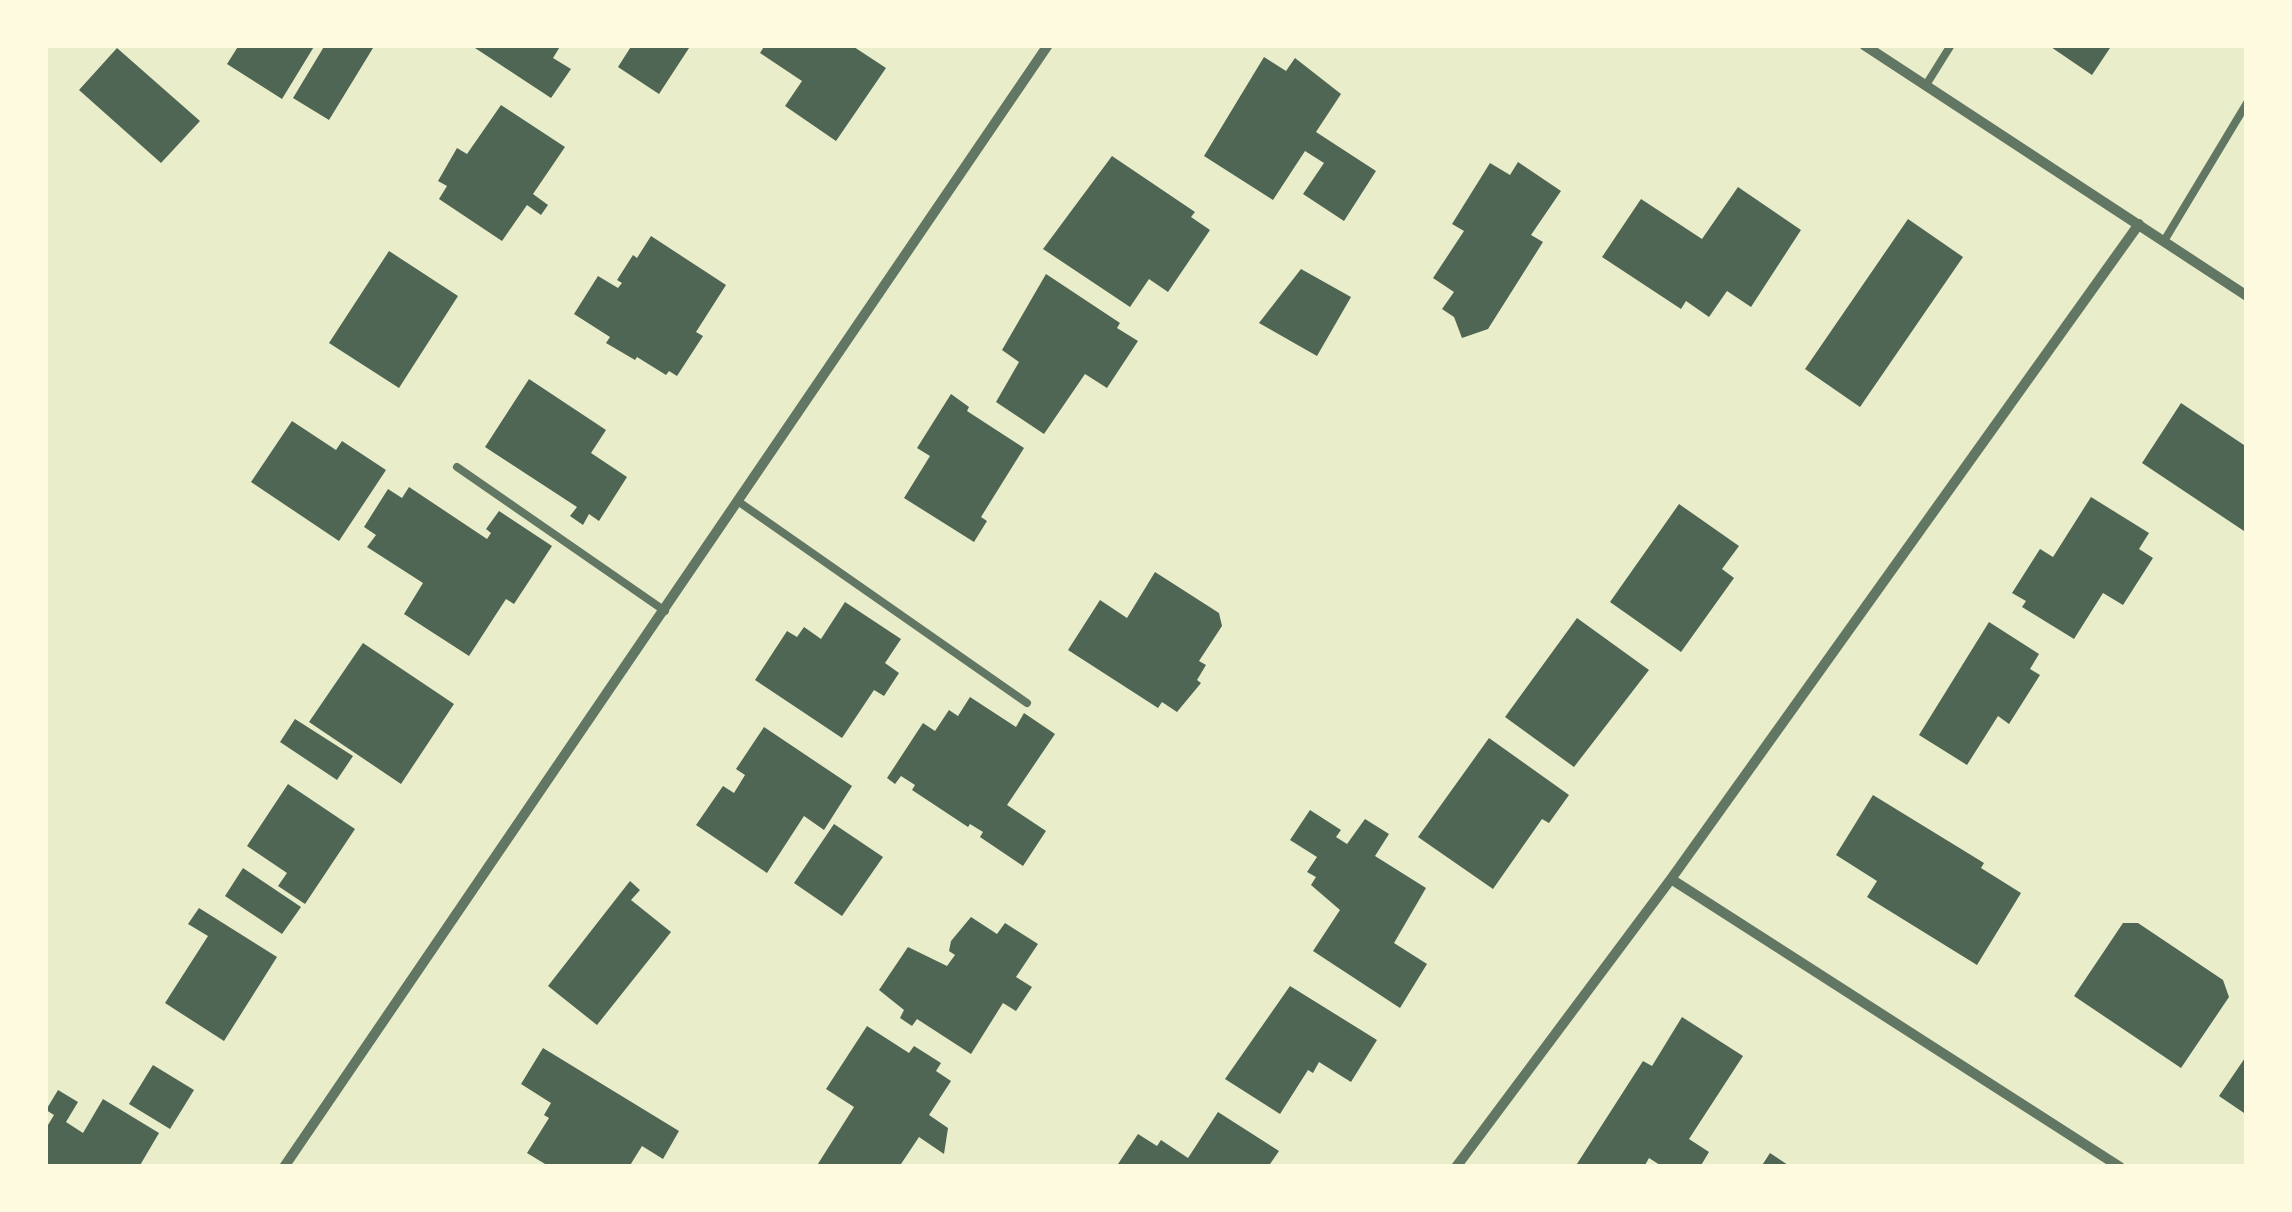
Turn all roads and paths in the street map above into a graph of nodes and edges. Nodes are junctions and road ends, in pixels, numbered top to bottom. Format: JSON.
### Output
{"nodes":[{"id":1,"x":1048,"y":45,"type":"edge"},
{"id":2,"x":1864,"y":45,"type":"edge"},
{"id":3,"x":1951,"y":45,"type":"edge"},
{"id":4,"x":1926,"y":86,"type":"junction"},
{"id":5,"x":2247,"y":102,"type":"edge"},
{"id":6,"x":2139,"y":224,"type":"junction"},
{"id":7,"x":2164,"y":241,"type":"junction"},
{"id":8,"x":2247,"y":296,"type":"edge"},
{"id":9,"x":457,"y":467,"type":"dead end"},
{"id":10,"x":738,"y":502,"type":"junction"},
{"id":11,"x":665,"y":611,"type":"junction"},
{"id":12,"x":1028,"y":703,"type":"dead end"},
{"id":13,"x":1671,"y":879,"type":"junction"},
{"id":14,"x":284,"y":1167,"type":"edge"},
{"id":15,"x":1456,"y":1167,"type":"edge"},
{"id":16,"x":2120,"y":1167,"type":"edge"}],
"edges":[{"from":1,"to":10,"type":"street"},
{"from":2,"to":4,"type":"street"},
{"from":3,"to":4,"type":"lane"},
{"from":4,"to":6,"type":"street"},
{"from":5,"to":7,"type":"lane"},
{"from":6,"to":7,"type":"street"},
{"from":6,"to":13,"type":"street"},
{"from":7,"to":8,"type":"street"},
{"from":9,"to":11,"type":"lane"},
{"from":10,"to":11,"type":"street"},
{"from":10,"to":12,"type":"lane"},
{"from":11,"to":14,"type":"street"},
{"from":13,"to":15,"type":"street"},
{"from":13,"to":16,"type":"street"}]}
